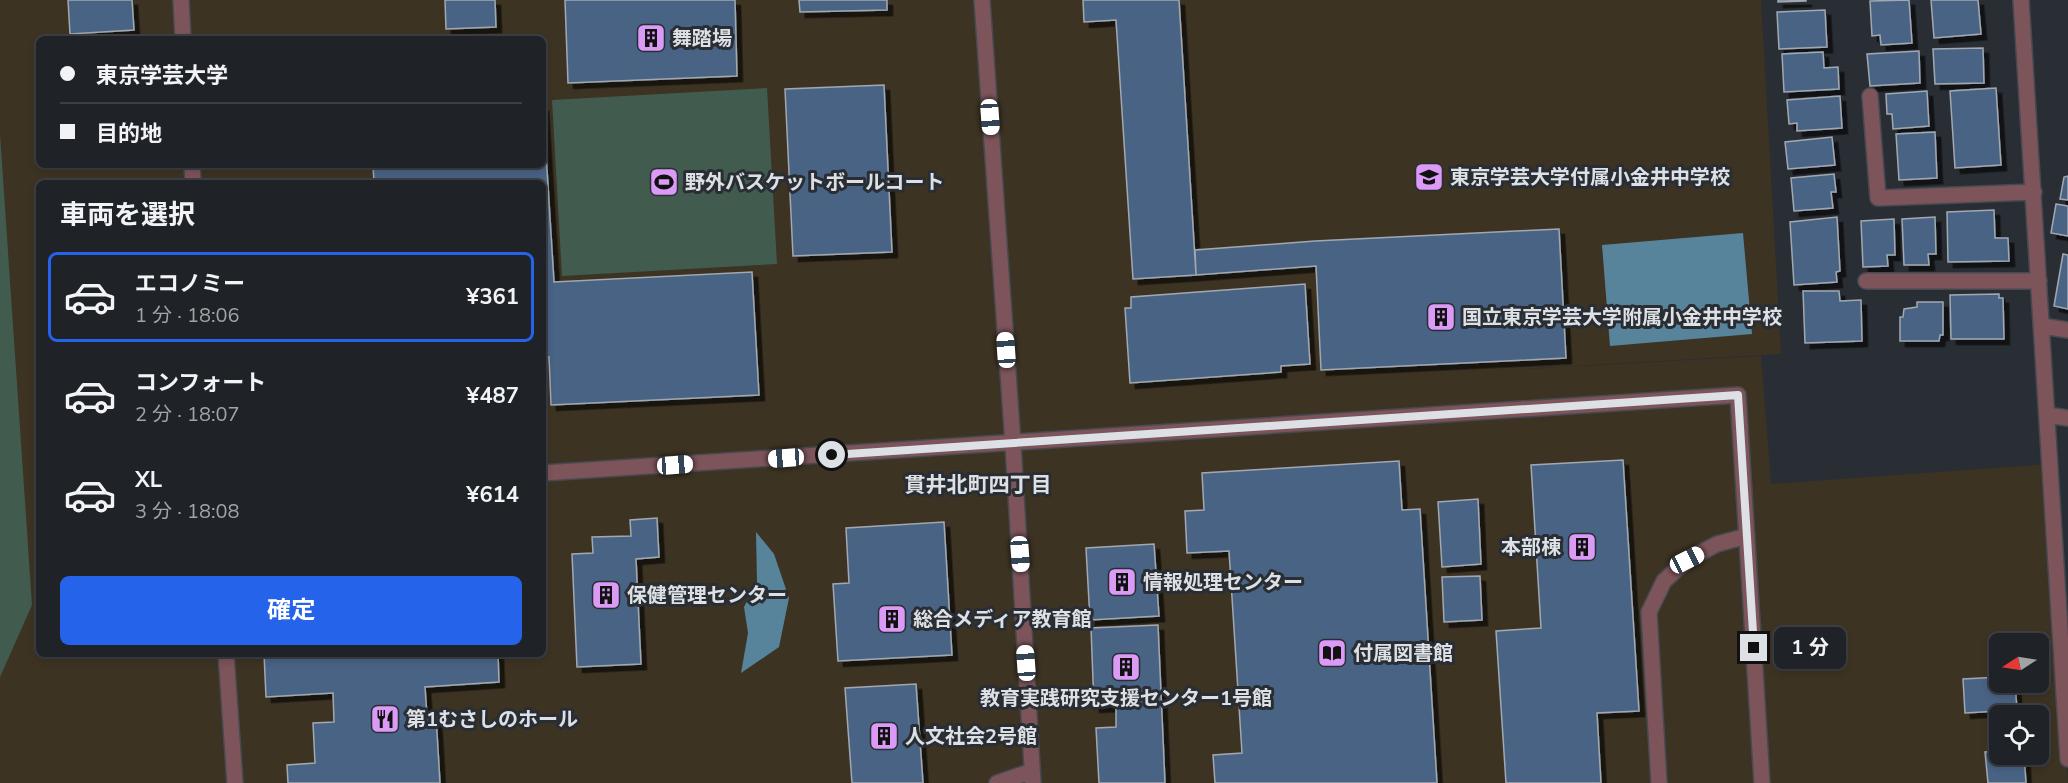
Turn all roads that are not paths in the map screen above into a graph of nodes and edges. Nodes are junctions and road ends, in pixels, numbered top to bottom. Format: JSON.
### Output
{"nodes":[{"id":1,"x":181,"y":0,"type":"edge"},
{"id":2,"x":982,"y":0,"type":"edge"},
{"id":3,"x":2021,"y":0,"type":"edge"},
{"id":4,"x":183,"y":36,"type":"edge"},
{"id":5,"x":1870,"y":96,"type":"dead end"},
{"id":6,"x":2034,"y":192,"type":"junction"},
{"id":7,"x":1866,"y":281,"type":"dead end"},
{"id":8,"x":2039,"y":281,"type":"junction"},
{"id":9,"x":2042,"y":326,"type":"junction"},
{"id":10,"x":2068,"y":330,"type":"edge"},
{"id":11,"x":2047,"y":415,"type":"junction"},
{"id":12,"x":2068,"y":418,"type":"edge"},
{"id":13,"x":1013,"y":444,"type":"junction"},
{"id":14,"x":546,"y":473,"type":"edge"},
{"id":15,"x":1747,"y":536,"type":"junction"},
{"id":16,"x":2063,"y":579,"type":"edge"},
{"id":17,"x":226,"y":657,"type":"edge"},
{"id":18,"x":2068,"y":759,"type":"edge"},
{"id":19,"x":1032,"y":777,"type":"edge"},
{"id":20,"x":235,"y":783,"type":"edge"},
{"id":21,"x":997,"y":783,"type":"edge"},
{"id":22,"x":1659,"y":783,"type":"edge"},
{"id":23,"x":1762,"y":783,"type":"edge"}],
"edges":[{"from":1,"to":4,"type":"street"},
{"from":2,"to":13,"type":"street"},
{"from":3,"to":6,"type":"street"},
{"from":5,"to":6,"type":"street"},
{"from":6,"to":8,"type":"street"},
{"from":7,"to":8,"type":"street"},
{"from":8,"to":9,"type":"street"},
{"from":9,"to":10,"type":"street"},
{"from":9,"to":11,"type":"street"},
{"from":11,"to":12,"type":"street"},
{"from":11,"to":16,"type":"street"},
{"from":13,"to":14,"type":"street"},
{"from":13,"to":15,"type":"street"},
{"from":13,"to":19,"type":"street"},
{"from":15,"to":22,"type":"street"},
{"from":15,"to":23,"type":"street"},
{"from":16,"to":18,"type":"street"},
{"from":17,"to":20,"type":"street"},
{"from":19,"to":21,"type":"street"}]}
